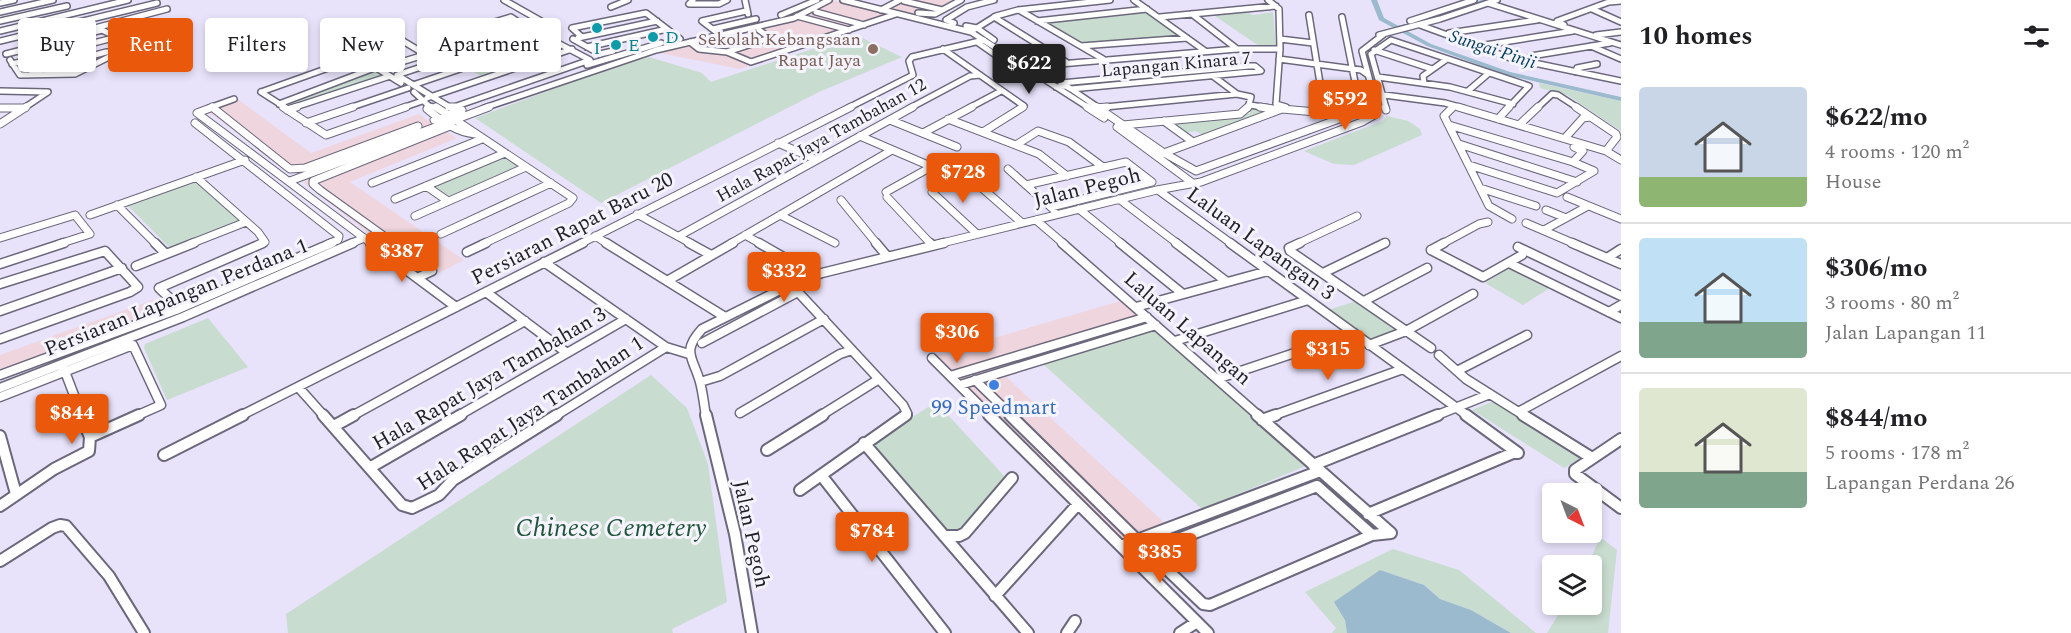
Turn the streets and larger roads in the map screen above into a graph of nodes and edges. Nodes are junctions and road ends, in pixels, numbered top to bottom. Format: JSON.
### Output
{"nodes":[{"id":1,"x":14,"y":0,"type":"edge"},
{"id":2,"x":53,"y":0,"type":"edge"},
{"id":3,"x":58,"y":0,"type":"edge"},
{"id":4,"x":128,"y":0,"type":"edge"},
{"id":5,"x":504,"y":0,"type":"edge"},
{"id":6,"x":628,"y":0,"type":"edge"},
{"id":7,"x":693,"y":0,"type":"edge"},
{"id":8,"x":727,"y":0,"type":"edge"},
{"id":9,"x":745,"y":0,"type":"edge"},
{"id":10,"x":817,"y":0,"type":"edge"},
{"id":11,"x":829,"y":0,"type":"edge"},
{"id":12,"x":843,"y":0,"type":"edge"},
{"id":13,"x":862,"y":0,"type":"edge"},
{"id":14,"x":904,"y":0,"type":"edge"},
{"id":15,"x":959,"y":0,"type":"edge"},
{"id":16,"x":974,"y":0,"type":"edge"},
{"id":17,"x":994,"y":0,"type":"edge"},
{"id":18,"x":1110,"y":0,"type":"edge"},
{"id":19,"x":1134,"y":0,"type":"edge"},
{"id":20,"x":1268,"y":0,"type":"edge"},
{"id":21,"x":1497,"y":0,"type":"edge"},
{"id":22,"x":155,"y":1,"type":"edge"},
{"id":23,"x":1469,"y":1,"type":"edge"},
{"id":24,"x":1621,"y":1,"type":"edge"},
{"id":25,"x":112,"y":2,"type":"edge"},
{"id":26,"x":1076,"y":2,"type":"edge"},
{"id":27,"x":1609,"y":2,"type":"junction"},
{"id":28,"x":0,"y":3,"type":"edge"},
{"id":29,"x":1488,"y":3,"type":"junction"},
{"id":30,"x":1241,"y":4,"type":"dead end"},
{"id":31,"x":67,"y":6,"type":"junction"},
{"id":32,"x":1276,"y":6,"type":"junction"},
{"id":33,"x":611,"y":7,"type":"dead end"},
{"id":34,"x":890,"y":7,"type":"junction"},
{"id":35,"x":1247,"y":7,"type":"junction"},
{"id":36,"x":1621,"y":7,"type":"edge"},
{"id":37,"x":1147,"y":9,"type":"junction"},
{"id":38,"x":1592,"y":9,"type":"junction"},
{"id":39,"x":881,"y":10,"type":"junction"},
{"id":40,"x":942,"y":10,"type":"junction"},
{"id":41,"x":1018,"y":10,"type":"junction"},
{"id":42,"x":746,"y":11,"type":"junction"},
{"id":43,"x":0,"y":12,"type":"edge"},
{"id":44,"x":816,"y":12,"type":"junction"},
{"id":45,"x":75,"y":13,"type":"junction"},
{"id":46,"x":897,"y":13,"type":"junction"},
{"id":47,"x":1192,"y":14,"type":"junction"},
{"id":48,"x":1309,"y":15,"type":"dead end"},
{"id":49,"x":797,"y":16,"type":"junction"},
{"id":50,"x":889,"y":16,"type":"junction"},
{"id":51,"x":994,"y":17,"type":"junction"},
{"id":52,"x":1160,"y":17,"type":"junction"},
{"id":53,"x":92,"y":18,"type":"edge"},
{"id":54,"x":536,"y":18,"type":"edge"},
{"id":55,"x":805,"y":18,"type":"junction"},
{"id":56,"x":1343,"y":18,"type":"dead end"},
{"id":57,"x":1540,"y":19,"type":"junction"},
{"id":58,"x":757,"y":20,"type":"junction"},
{"id":59,"x":0,"y":21,"type":"edge"},
{"id":60,"x":657,"y":21,"type":"junction"},
{"id":61,"x":1037,"y":21,"type":"junction"},
{"id":62,"x":1410,"y":21,"type":"dead end"},
{"id":63,"x":932,"y":22,"type":"junction"},
{"id":64,"x":1621,"y":22,"type":"edge"},
{"id":65,"x":864,"y":25,"type":"junction"},
{"id":66,"x":1425,"y":25,"type":"junction"},
{"id":67,"x":96,"y":29,"type":"edge"},
{"id":68,"x":667,"y":29,"type":"junction"},
{"id":69,"x":714,"y":30,"type":"junction"},
{"id":70,"x":759,"y":30,"type":"junction"},
{"id":71,"x":849,"y":30,"type":"junction"},
{"id":72,"x":974,"y":30,"type":"junction"},
{"id":73,"x":0,"y":31,"type":"edge"},
{"id":74,"x":1573,"y":31,"type":"junction"},
{"id":75,"x":1621,"y":33,"type":"edge"},
{"id":76,"x":1384,"y":34,"type":"joint"},
{"id":77,"x":1445,"y":34,"type":"junction"},
{"id":78,"x":18,"y":36,"type":"edge"},
{"id":79,"x":582,"y":37,"type":"junction"},
{"id":80,"x":108,"y":38,"type":"edge"},
{"id":81,"x":679,"y":38,"type":"junction"},
{"id":82,"x":1187,"y":38,"type":"junction"},
{"id":83,"x":573,"y":39,"type":"junction"},
{"id":84,"x":1280,"y":39,"type":"junction"},
{"id":85,"x":0,"y":40,"type":"edge"},
{"id":86,"x":984,"y":40,"type":"junction"},
{"id":87,"x":977,"y":42,"type":"junction"},
{"id":88,"x":1313,"y":43,"type":"junction"},
{"id":89,"x":1613,"y":43,"type":"junction"},
{"id":90,"x":561,"y":44,"type":"edge"},
{"id":91,"x":692,"y":44,"type":"junction"},
{"id":92,"x":1621,"y":45,"type":"edge"},
{"id":93,"x":587,"y":46,"type":"junction"},
{"id":94,"x":1081,"y":46,"type":"junction"},
{"id":95,"x":1479,"y":46,"type":"junction"},
{"id":96,"x":1591,"y":46,"type":"junction"},
{"id":97,"x":943,"y":49,"type":"junction"},
{"id":98,"x":1237,"y":49,"type":"junction"},
{"id":99,"x":1280,"y":49,"type":"junction"},
{"id":100,"x":572,"y":50,"type":"junction"},
{"id":101,"x":1374,"y":50,"type":"junction"},
{"id":102,"x":1205,"y":51,"type":"junction"},
{"id":103,"x":108,"y":52,"type":"edge"},
{"id":104,"x":727,"y":52,"type":"junction"},
{"id":105,"x":5,"y":55,"type":"edge"},
{"id":106,"x":108,"y":58,"type":"edge"},
{"id":107,"x":1104,"y":59,"type":"junction"},
{"id":108,"x":1279,"y":59,"type":"junction"},
{"id":109,"x":1447,"y":59,"type":"junction"},
{"id":110,"x":1621,"y":59,"type":"edge"},
{"id":111,"x":601,"y":60,"type":"junction"},
{"id":112,"x":1066,"y":62,"type":"junction"},
{"id":113,"x":1530,"y":62,"type":"junction"},
{"id":114,"x":610,"y":64,"type":"junction"},
{"id":115,"x":1317,"y":64,"type":"junction"},
{"id":116,"x":1597,"y":64,"type":"dead end"},
{"id":117,"x":1032,"y":65,"type":"junction"},
{"id":118,"x":1024,"y":66,"type":"junction"},
{"id":119,"x":417,"y":67,"type":"edge"},
{"id":120,"x":1014,"y":68,"type":"junction"},
{"id":121,"x":1364,"y":68,"type":"junction"},
{"id":122,"x":1353,"y":69,"type":"junction"},
{"id":123,"x":1432,"y":69,"type":"junction"},
{"id":124,"x":320,"y":71,"type":"edge"},
{"id":125,"x":364,"y":72,"type":"edge"},
{"id":126,"x":387,"y":72,"type":"edge"},
{"id":127,"x":451,"y":72,"type":"edge"},
{"id":128,"x":1576,"y":72,"type":"junction"},
{"id":129,"x":1490,"y":73,"type":"junction"},
{"id":130,"x":1023,"y":74,"type":"dead end"},
{"id":131,"x":23,"y":75,"type":"junction"},
{"id":132,"x":393,"y":75,"type":"junction"},
{"id":133,"x":980,"y":75,"type":"junction"},
{"id":134,"x":1213,"y":76,"type":"junction"},
{"id":135,"x":1378,"y":77,"type":"junction"},
{"id":136,"x":1621,"y":81,"type":"edge"},
{"id":137,"x":1424,"y":83,"type":"junction"},
{"id":138,"x":410,"y":86,"type":"junction"},
{"id":139,"x":1056,"y":87,"type":"junction"},
{"id":140,"x":1068,"y":88,"type":"junction"},
{"id":141,"x":0,"y":91,"type":"edge"},
{"id":142,"x":1001,"y":91,"type":"junction"},
{"id":143,"x":1468,"y":91,"type":"junction"},
{"id":144,"x":1368,"y":93,"type":"junction"},
{"id":145,"x":1237,"y":94,"type":"junction"},
{"id":146,"x":1382,"y":94,"type":"junction"},
{"id":147,"x":234,"y":99,"type":"dead end"},
{"id":148,"x":427,"y":100,"type":"junction"},
{"id":149,"x":279,"y":104,"type":"junction"},
{"id":150,"x":1513,"y":104,"type":"junction"},
{"id":151,"x":1250,"y":105,"type":"junction"},
{"id":152,"x":212,"y":107,"type":"junction"},
{"id":153,"x":1024,"y":107,"type":"joint"},
{"id":154,"x":1099,"y":107,"type":"junction"},
{"id":155,"x":1452,"y":107,"type":"junction"},
{"id":156,"x":0,"y":108,"type":"edge"},
{"id":157,"x":26,"y":108,"type":"junction"},
{"id":158,"x":1089,"y":109,"type":"junction"},
{"id":159,"x":1324,"y":109,"type":"junction"},
{"id":160,"x":288,"y":110,"type":"junction"},
{"id":161,"x":1279,"y":110,"type":"junction"},
{"id":162,"x":1386,"y":110,"type":"dead end"},
{"id":163,"x":197,"y":113,"type":"joint"},
{"id":164,"x":0,"y":117,"type":"edge"},
{"id":165,"x":11,"y":117,"type":"junction"},
{"id":166,"x":1590,"y":117,"type":"junction"},
{"id":167,"x":948,"y":119,"type":"junction"},
{"id":168,"x":1498,"y":119,"type":"junction"},
{"id":169,"x":446,"y":120,"type":"junction"},
{"id":170,"x":890,"y":120,"type":"junction"},
{"id":171,"x":1164,"y":121,"type":"junction"},
{"id":172,"x":195,"y":123,"type":"dead end"},
{"id":173,"x":306,"y":123,"type":"junction"},
{"id":174,"x":0,"y":124,"type":"edge"},
{"id":175,"x":234,"y":125,"type":"junction"},
{"id":176,"x":1123,"y":125,"type":"junction"},
{"id":177,"x":1449,"y":125,"type":"junction"},
{"id":178,"x":1519,"y":125,"type":"junction"},
{"id":179,"x":220,"y":130,"type":"junction"},
{"id":180,"x":983,"y":132,"type":"junction"},
{"id":181,"x":923,"y":134,"type":"junction"},
{"id":182,"x":326,"y":135,"type":"joint"},
{"id":183,"x":860,"y":136,"type":"junction"},
{"id":184,"x":1565,"y":138,"type":"junction"},
{"id":185,"x":482,"y":139,"type":"junction"},
{"id":186,"x":1193,"y":142,"type":"junction"},
{"id":187,"x":778,"y":143,"type":"junction"},
{"id":188,"x":260,"y":144,"type":"junction"},
{"id":189,"x":1459,"y":144,"type":"junction"},
{"id":190,"x":1016,"y":145,"type":"junction"},
{"id":191,"x":957,"y":147,"type":"dead end"},
{"id":192,"x":367,"y":148,"type":"junction"},
{"id":193,"x":247,"y":149,"type":"junction"},
{"id":194,"x":892,"y":150,"type":"junction"},
{"id":195,"x":1583,"y":150,"type":"junction"},
{"id":196,"x":1606,"y":151,"type":"junction"},
{"id":197,"x":505,"y":153,"type":"junction"},
{"id":198,"x":1594,"y":153,"type":"dead end"},
{"id":199,"x":378,"y":154,"type":"junction"},
{"id":200,"x":1161,"y":154,"type":"junction"},
{"id":201,"x":256,"y":156,"type":"junction"},
{"id":202,"x":815,"y":159,"type":"junction"},
{"id":203,"x":1621,"y":160,"type":"edge"},
{"id":204,"x":243,"y":161,"type":"junction"},
{"id":205,"x":1126,"y":162,"type":"joint"},
{"id":206,"x":1573,"y":162,"type":"junction"},
{"id":207,"x":1469,"y":165,"type":"junction"},
{"id":208,"x":526,"y":167,"type":"junction"},
{"id":209,"x":931,"y":167,"type":"junction"},
{"id":210,"x":1103,"y":167,"type":"junction"},
{"id":211,"x":1008,"y":169,"type":"dead end"},
{"id":212,"x":1067,"y":176,"type":"junction"},
{"id":213,"x":196,"y":177,"type":"junction"},
{"id":214,"x":290,"y":181,"type":"junction"},
{"id":215,"x":965,"y":181,"type":"dead end"},
{"id":216,"x":1192,"y":182,"type":"junction"},
{"id":217,"x":1577,"y":182,"type":"junction"},
{"id":218,"x":372,"y":183,"type":"dead end"},
{"id":219,"x":551,"y":183,"type":"junction"},
{"id":220,"x":1026,"y":185,"type":"junction"},
{"id":221,"x":426,"y":186,"type":"junction"},
{"id":222,"x":982,"y":188,"type":"dead end"},
{"id":223,"x":1480,"y":188,"type":"junction"},
{"id":224,"x":1157,"y":190,"type":"junction"},
{"id":225,"x":932,"y":192,"type":"dead end"},
{"id":226,"x":1568,"y":197,"type":"dead end"},
{"id":227,"x":395,"y":199,"type":"dead end"},
{"id":228,"x":1119,"y":199,"type":"junction"},
{"id":229,"x":841,"y":200,"type":"dead end"},
{"id":230,"x":448,"y":201,"type":"junction"},
{"id":231,"x":117,"y":205,"type":"junction"},
{"id":232,"x":1536,"y":206,"type":"dead end"},
{"id":233,"x":1588,"y":206,"type":"junction"},
{"id":234,"x":1051,"y":207,"type":"junction"},
{"id":235,"x":1079,"y":209,"type":"junction"},
{"id":236,"x":1546,"y":210,"type":"dead end"},
{"id":237,"x":637,"y":214,"type":"junction"},
{"id":238,"x":1059,"y":214,"type":"junction"},
{"id":239,"x":90,"y":215,"type":"dead end"},
{"id":240,"x":780,"y":215,"type":"junction"},
{"id":241,"x":415,"y":216,"type":"dead end"},
{"id":242,"x":1357,"y":216,"type":"dead end"},
{"id":243,"x":1620,"y":217,"type":"edge"},
{"id":244,"x":1566,"y":218,"type":"junction"},
{"id":245,"x":1512,"y":219,"type":"dead end"},
{"id":246,"x":1036,"y":220,"type":"junction"},
{"id":247,"x":246,"y":222,"type":"junction"},
{"id":248,"x":1488,"y":222,"type":"dead end"},
{"id":249,"x":1022,"y":223,"type":"junction"},
{"id":250,"x":1526,"y":223,"type":"dead end"},
{"id":251,"x":1544,"y":230,"type":"junction"},
{"id":252,"x":441,"y":234,"type":"dead end"},
{"id":253,"x":977,"y":234,"type":"junction"},
{"id":254,"x":745,"y":235,"type":"junction"},
{"id":255,"x":595,"y":236,"type":"junction"},
{"id":256,"x":679,"y":236,"type":"junction"},
{"id":257,"x":0,"y":238,"type":"edge"},
{"id":258,"x":364,"y":238,"type":"junction"},
{"id":259,"x":835,"y":243,"type":"dead end"},
{"id":260,"x":1385,"y":243,"type":"dead end"},
{"id":261,"x":932,"y":245,"type":"junction"},
{"id":262,"x":1621,"y":249,"type":"edge"},
{"id":263,"x":467,"y":252,"type":"dead end"},
{"id":264,"x":166,"y":254,"type":"junction"},
{"id":265,"x":711,"y":255,"type":"junction"},
{"id":266,"x":887,"y":256,"type":"junction"},
{"id":267,"x":785,"y":258,"type":"dead end"},
{"id":268,"x":1606,"y":258,"type":"junction"},
{"id":269,"x":544,"y":262,"type":"junction"},
{"id":270,"x":1509,"y":263,"type":"junction"},
{"id":271,"x":0,"y":264,"type":"edge"},
{"id":272,"x":1621,"y":264,"type":"edge"},
{"id":273,"x":136,"y":266,"type":"dead end"},
{"id":274,"x":122,"y":268,"type":"junction"},
{"id":275,"x":1427,"y":268,"type":"dead end"},
{"id":276,"x":1268,"y":271,"type":"junction"},
{"id":277,"x":1323,"y":273,"type":"junction"},
{"id":278,"x":417,"y":278,"type":"junction"},
{"id":279,"x":667,"y":281,"type":"junction"},
{"id":280,"x":1227,"y":282,"type":"junction"},
{"id":281,"x":0,"y":284,"type":"edge"},
{"id":282,"x":486,"y":292,"type":"junction"},
{"id":283,"x":1183,"y":294,"type":"junction"},
{"id":284,"x":1473,"y":294,"type":"dead end"},
{"id":285,"x":1621,"y":296,"type":"edge"},
{"id":286,"x":1308,"y":300,"type":"junction"},
{"id":287,"x":1364,"y":301,"type":"junction"},
{"id":288,"x":1621,"y":305,"type":"edge"},
{"id":289,"x":456,"y":307,"type":"junction"},
{"id":290,"x":1136,"y":307,"type":"junction"},
{"id":291,"x":0,"y":311,"type":"edge"},
{"id":292,"x":180,"y":312,"type":"junction"},
{"id":293,"x":1609,"y":312,"type":"junction"},
{"id":294,"x":725,"y":317,"type":"junction"},
{"id":295,"x":1147,"y":318,"type":"junction"},
{"id":296,"x":1621,"y":318,"type":"edge"},
{"id":297,"x":626,"y":319,"type":"junction"},
{"id":298,"x":824,"y":319,"type":"junction"},
{"id":299,"x":525,"y":321,"type":"junction"},
{"id":300,"x":1156,"y":325,"type":"junction"},
{"id":301,"x":1406,"y":331,"type":"junction"},
{"id":302,"x":1354,"y":333,"type":"junction"},
{"id":303,"x":1527,"y":335,"type":"dead end"},
{"id":304,"x":0,"y":339,"type":"edge"},
{"id":305,"x":1175,"y":341,"type":"junction"},
{"id":306,"x":702,"y":343,"type":"dead end"},
{"id":307,"x":1369,"y":345,"type":"junction"},
{"id":308,"x":666,"y":347,"type":"junction"},
{"id":309,"x":852,"y":350,"type":"junction"},
{"id":310,"x":567,"y":353,"type":"junction"},
{"id":311,"x":689,"y":354,"type":"junction"},
{"id":312,"x":1024,"y":354,"type":"junction"},
{"id":313,"x":1621,"y":356,"type":"edge"},
{"id":314,"x":932,"y":358,"type":"dead end"},
{"id":315,"x":1032,"y":363,"type":"junction"},
{"id":316,"x":63,"y":368,"type":"junction"},
{"id":317,"x":1403,"y":369,"type":"junction"},
{"id":318,"x":1456,"y":371,"type":"junction"},
{"id":319,"x":0,"y":375,"type":"edge"},
{"id":320,"x":950,"y":375,"type":"junction"},
{"id":321,"x":879,"y":379,"type":"junction"},
{"id":322,"x":1217,"y":379,"type":"junction"},
{"id":323,"x":975,"y":380,"type":"junction"},
{"id":324,"x":699,"y":382,"type":"junction"},
{"id":325,"x":960,"y":385,"type":"junction"},
{"id":326,"x":0,"y":388,"type":"edge"},
{"id":327,"x":299,"y":388,"type":"junction"},
{"id":328,"x":1490,"y":394,"type":"junction"},
{"id":329,"x":0,"y":397,"type":"edge"},
{"id":330,"x":1457,"y":409,"type":"junction"},
{"id":331,"x":1520,"y":411,"type":"junction"},
{"id":332,"x":740,"y":413,"type":"dead end"},
{"id":333,"x":1262,"y":420,"type":"junction"},
{"id":334,"x":334,"y":426,"type":"junction"},
{"id":335,"x":0,"y":436,"type":"edge"},
{"id":336,"x":90,"y":437,"type":"junction"},
{"id":337,"x":1621,"y":439,"type":"edge"},
{"id":338,"x":864,"y":443,"type":"junction"},
{"id":339,"x":767,"y":450,"type":"dead end"},
{"id":340,"x":1050,"y":454,"type":"junction"},
{"id":341,"x":164,"y":455,"type":"dead end"},
{"id":342,"x":1592,"y":458,"type":"junction"},
{"id":343,"x":1035,"y":463,"type":"junction"},
{"id":344,"x":370,"y":467,"type":"junction"},
{"id":345,"x":1316,"y":468,"type":"junction"},
{"id":346,"x":821,"y":475,"type":"junction"},
{"id":347,"x":1012,"y":478,"type":"dead end"},
{"id":348,"x":800,"y":490,"type":"dead end"},
{"id":349,"x":16,"y":494,"type":"junction"},
{"id":350,"x":1078,"y":504,"type":"junction"},
{"id":351,"x":0,"y":506,"type":"edge"},
{"id":352,"x":1621,"y":508,"type":"edge"},
{"id":353,"x":1368,"y":514,"type":"junction"},
{"id":354,"x":1376,"y":534,"type":"junction"},
{"id":355,"x":944,"y":536,"type":"junction"},
{"id":356,"x":1137,"y":540,"type":"junction"},
{"id":357,"x":1120,"y":546,"type":"junction"},
{"id":358,"x":0,"y":561,"type":"edge"},
{"id":359,"x":995,"y":596,"type":"junction"},
{"id":360,"x":1075,"y":621,"type":"dead end"},
{"id":361,"x":1197,"y":622,"type":"junction"},
{"id":362,"x":144,"y":633,"type":"edge"},
{"id":363,"x":752,"y":633,"type":"edge"},
{"id":364,"x":945,"y":633,"type":"edge"},
{"id":365,"x":1028,"y":633,"type":"edge"},
{"id":366,"x":1067,"y":633,"type":"edge"},
{"id":367,"x":1180,"y":633,"type":"edge"},
{"id":368,"x":1208,"y":633,"type":"edge"}],
"edges":[{"from":1,"to":28,"type":"street"},
{"from":2,"to":43,"type":"street"},
{"from":3,"to":31,"type":"street"},
{"from":4,"to":25,"type":"street"},
{"from":5,"to":54,"type":"street"},
{"from":6,"to":33,"type":"street"},
{"from":7,"to":8,"type":"street"},
{"from":8,"to":9,"type":"street"},
{"from":9,"to":42,"type":"street"},
{"from":10,"to":58,"type":"street"},
{"from":11,"to":49,"type":"street"},
{"from":12,"to":39,"type":"street"},
{"from":13,"to":34,"type":"street"},
{"from":14,"to":34,"type":"street"},
{"from":14,"to":40,"type":"street"},
{"from":15,"to":40,"type":"street"},
{"from":16,"to":63,"type":"street"},
{"from":17,"to":72,"type":"street"},
{"from":18,"to":26,"type":"street"},
{"from":19,"to":37,"type":"street"},
{"from":20,"to":32,"type":"street"},
{"from":21,"to":29,"type":"street"},
{"from":22,"to":53,"type":"street"},
{"from":22,"to":67,"type":"street"},
{"from":23,"to":62,"type":"street"},
{"from":24,"to":27,"type":"street"},
{"from":25,"to":45,"type":"street"},
{"from":26,"to":41,"type":"street"},
{"from":27,"to":36,"type":"street"},
{"from":27,"to":38,"type":"street"},
{"from":29,"to":57,"type":"street"},
{"from":29,"to":66,"type":"street"},
{"from":30,"to":35,"type":"street"},
{"from":31,"to":45,"type":"street"},
{"from":31,"to":59,"type":"street"},
{"from":32,"to":35,"type":"street"},
{"from":32,"to":84,"type":"street"},
{"from":34,"to":39,"type":"street"},
{"from":34,"to":40,"type":"street"},
{"from":35,"to":47,"type":"street"},
{"from":37,"to":52,"type":"street"},
{"from":37,"to":61,"type":"street"},
{"from":38,"to":64,"type":"street"},
{"from":38,"to":75,"type":"street"},
{"from":39,"to":46,"type":"street"},
{"from":41,"to":51,"type":"street"},
{"from":41,"to":61,"type":"street"},
{"from":42,"to":58,"type":"street"},
{"from":42,"to":69,"type":"street"},
{"from":44,"to":50,"type":"street"},
{"from":44,"to":55,"type":"street"},
{"from":44,"to":65,"type":"street"},
{"from":45,"to":73,"type":"street"},
{"from":46,"to":50,"type":"street"},
{"from":46,"to":63,"type":"street"},
{"from":47,"to":52,"type":"street"},
{"from":47,"to":98,"type":"street"},
{"from":48,"to":88,"type":"street"},
{"from":49,"to":55,"type":"street"},
{"from":49,"to":91,"type":"street"},
{"from":50,"to":65,"type":"street"},
{"from":51,"to":72,"type":"street"},
{"from":51,"to":112,"type":"street"},
{"from":52,"to":82,"type":"street"},
{"from":55,"to":70,"type":"street"},
{"from":55,"to":71,"type":"street"},
{"from":56,"to":122,"type":"street"},
{"from":57,"to":74,"type":"street"},
{"from":57,"to":77,"type":"street"},
{"from":58,"to":69,"type":"street"},
{"from":60,"to":68,"type":"street"},
{"from":60,"to":79,"type":"street"},
{"from":60,"to":79,"type":"street"},
{"from":61,"to":94,"type":"street"},
{"from":63,"to":72,"type":"street"},
{"from":65,"to":71,"type":"street"},
{"from":66,"to":76,"type":"street","name":"Jalan Pegoh"},
{"from":66,"to":77,"type":"street"},
{"from":68,"to":81,"type":"street"},
{"from":68,"to":93,"type":"street"},
{"from":69,"to":81,"type":"street"},
{"from":70,"to":91,"type":"street"},
{"from":70,"to":104,"type":"street"},
{"from":71,"to":104,"type":"street"},
{"from":72,"to":86,"type":"street"},
{"from":72,"to":117,"type":"street"},
{"from":74,"to":89,"type":"street"},
{"from":74,"to":95,"type":"street"},
{"from":76,"to":121,"type":"street","name":"Jalan Pegoh"},
{"from":77,"to":95,"type":"street"},
{"from":78,"to":85,"type":"street"},
{"from":79,"to":83,"type":"street"},
{"from":80,"to":105,"type":"street"},
{"from":81,"to":93,"type":"street"},
{"from":81,"to":111,"type":"street"},
{"from":82,"to":94,"type":"street"},
{"from":82,"to":102,"type":"street"},
{"from":83,"to":93,"type":"street"},
{"from":83,"to":111,"type":"street"},
{"from":84,"to":88,"type":"street"},
{"from":84,"to":99,"type":"street"},
{"from":86,"to":87,"type":"street","name":"Persiaran Rapat Baru 20"},
{"from":86,"to":118,"type":"street"},
{"from":87,"to":97,"type":"street","name":"Persiaran Rapat Baru 20"},
{"from":87,"to":120,"type":"street"},
{"from":88,"to":115,"type":"street"},
{"from":89,"to":92,"type":"street"},
{"from":89,"to":96,"type":"street"},
{"from":90,"to":100,"type":"street"},
{"from":91,"to":104,"type":"street"},
{"from":91,"to":114,"type":"street"},
{"from":94,"to":107,"type":"street"},
{"from":95,"to":113,"type":"street"},
{"from":96,"to":110,"type":"street"},
{"from":96,"to":113,"type":"street"},
{"from":97,"to":133,"type":"street"},
{"from":97,"to":187,"type":"street","name":"Persiaran Rapat Baru 20"},
{"from":98,"to":99,"type":"street"},
{"from":98,"to":102,"type":"street"},
{"from":99,"to":108,"type":"street"},
{"from":100,"to":148,"type":"street"},
{"from":100,"to":148,"type":"street"},
{"from":101,"to":109,"type":"street"},
{"from":101,"to":123,"type":"street"},
{"from":101,"to":135,"type":"street"},
{"from":102,"to":107,"type":"street"},
{"from":103,"to":131,"type":"street"},
{"from":105,"to":131,"type":"street"},
{"from":106,"to":131,"type":"street"},
{"from":107,"to":112,"type":"street"},
{"from":108,"to":115,"type":"street"},
{"from":108,"to":159,"type":"street"},
{"from":109,"to":123,"type":"street"},
{"from":109,"to":129,"type":"street"},
{"from":111,"to":114,"type":"street"},
{"from":111,"to":169,"type":"street"},
{"from":112,"to":117,"type":"street"},
{"from":113,"to":128,"type":"street"},
{"from":114,"to":169,"type":"street"},
{"from":115,"to":122,"type":"street"},
{"from":115,"to":159,"type":"street"},
{"from":116,"to":128,"type":"street"},
{"from":117,"to":118,"type":"street"},
{"from":118,"to":120,"type":"street"},
{"from":118,"to":139,"type":"street"},
{"from":119,"to":132,"type":"street"},
{"from":120,"to":130,"type":"street"},
{"from":121,"to":122,"type":"street"},
{"from":121,"to":144,"type":"street"},
{"from":121,"to":144,"type":"street","name":"Jalan Pegoh"},
{"from":122,"to":159,"type":"street"},
{"from":123,"to":137,"type":"street"},
{"from":124,"to":149,"type":"street"},
{"from":125,"to":149,"type":"street"},
{"from":126,"to":132,"type":"street"},
{"from":127,"to":138,"type":"street"},
{"from":128,"to":136,"type":"street"},
{"from":129,"to":143,"type":"street"},
{"from":129,"to":150,"type":"street"},
{"from":132,"to":138,"type":"street"},
{"from":132,"to":160,"type":"street"},
{"from":133,"to":142,"type":"street"},
{"from":133,"to":170,"type":"street","name":"Hala Rapat Jaya Tambahan 12"},
{"from":134,"to":140,"type":"street","name":"Lapangan Kinara 7"},
{"from":134,"to":140,"type":"street","name":"Lapangan Kinara 7"},
{"from":134,"to":145,"type":"street"},
{"from":135,"to":137,"type":"street"},
{"from":135,"to":146,"type":"street"},
{"from":137,"to":143,"type":"street"},
{"from":138,"to":148,"type":"street"},
{"from":138,"to":173,"type":"street"},
{"from":139,"to":140,"type":"street"},
{"from":139,"to":158,"type":"street"},
{"from":140,"to":154,"type":"street"},
{"from":141,"to":157,"type":"street"},
{"from":142,"to":153,"type":"street"},
{"from":142,"to":167,"type":"street"},
{"from":143,"to":150,"type":"street"},
{"from":144,"to":146,"type":"street"},
{"from":144,"to":216,"type":"street","name":"Jalan Pegoh"},
{"from":145,"to":151,"type":"street"},
{"from":145,"to":154,"type":"street"},
{"from":146,"to":155,"type":"street"},
{"from":146,"to":162,"type":"street"},
{"from":147,"to":152,"type":"street"},
{"from":148,"to":169,"type":"street"},
{"from":148,"to":182,"type":"street"},
{"from":149,"to":160,"type":"street"},
{"from":150,"to":168,"type":"street"},
{"from":151,"to":161,"type":"street"},
{"from":151,"to":171,"type":"street"},
{"from":152,"to":163,"type":"street"},
{"from":152,"to":175,"type":"street"},
{"from":153,"to":180,"type":"street"},
{"from":154,"to":158,"type":"street"},
{"from":154,"to":176,"type":"street"},
{"from":155,"to":168,"type":"street"},
{"from":155,"to":177,"type":"street"},
{"from":155,"to":195,"type":"street"},
{"from":156,"to":157,"type":"street"},
{"from":157,"to":165,"type":"street"},
{"from":158,"to":200,"type":"street"},
{"from":160,"to":173,"type":"street"},
{"from":161,"to":186,"type":"street"},
{"from":161,"to":200,"type":"street"},
{"from":163,"to":179,"type":"street"},
{"from":164,"to":165,"type":"street"},
{"from":165,"to":174,"type":"street"},
{"from":166,"to":178,"type":"street"},
{"from":166,"to":184,"type":"street"},
{"from":166,"to":196,"type":"street"},
{"from":167,"to":180,"type":"street"},
{"from":167,"to":181,"type":"street"},
{"from":168,"to":178,"type":"street"},
{"from":169,"to":185,"type":"street"},
{"from":169,"to":192,"type":"street"},
{"from":169,"to":199,"type":"street"},
{"from":170,"to":181,"type":"street"},
{"from":170,"to":183,"type":"street","name":"Hala Rapat Jaya Tambahan 12"},
{"from":171,"to":176,"type":"street"},
{"from":171,"to":186,"type":"street"},
{"from":172,"to":204,"type":"street"},
{"from":173,"to":182,"type":"street"},
{"from":175,"to":179,"type":"street"},
{"from":175,"to":188,"type":"street"},
{"from":176,"to":200,"type":"street"},
{"from":177,"to":189,"type":"street"},
{"from":177,"to":206,"type":"street"},
{"from":178,"to":184,"type":"street"},
{"from":179,"to":193,"type":"street"},
{"from":180,"to":190,"type":"street"},
{"from":181,"to":191,"type":"street"},
{"from":183,"to":194,"type":"street"},
{"from":183,"to":202,"type":"street","name":"Hala Rapat Jaya Tambahan 12"},
{"from":184,"to":196,"type":"street"},
{"from":185,"to":197,"type":"street"},
{"from":185,"to":218,"type":"street"},
{"from":186,"to":200,"type":"street"},
{"from":187,"to":202,"type":"street"},
{"from":187,"to":237,"type":"street","name":"Persiaran Rapat Baru 20"},
{"from":188,"to":192,"type":"street"},
{"from":188,"to":193,"type":"street"},
{"from":189,"to":207,"type":"street"},
{"from":189,"to":217,"type":"street"},
{"from":190,"to":210,"type":"street"},
{"from":190,"to":212,"type":"street"},
{"from":192,"to":199,"type":"street"},
{"from":192,"to":214,"type":"street"},
{"from":193,"to":201,"type":"street"},
{"from":194,"to":209,"type":"street"},
{"from":194,"to":240,"type":"street"},
{"from":195,"to":198,"type":"street"},
{"from":195,"to":206,"type":"street"},
{"from":196,"to":203,"type":"street"},
{"from":197,"to":208,"type":"street"},
{"from":197,"to":221,"type":"street"},
{"from":199,"to":278,"type":"street"},
{"from":200,"to":216,"type":"street"},
{"from":201,"to":204,"type":"street"},
{"from":201,"to":214,"type":"street"},
{"from":202,"to":256,"type":"street","name":"Hala Rapat Jaya Tambahan 12"},
{"from":204,"to":213,"type":"street"},
{"from":204,"to":292,"type":"street"},
{"from":205,"to":210,"type":"street"},
{"from":205,"to":234,"type":"street"},
{"from":206,"to":217,"type":"street"},
{"from":207,"to":217,"type":"street"},
{"from":207,"to":223,"type":"street"},
{"from":208,"to":219,"type":"street"},
{"from":208,"to":230,"type":"street"},
{"from":209,"to":215,"type":"street"},
{"from":209,"to":261,"type":"street"},
{"from":210,"to":212,"type":"street"},
{"from":211,"to":220,"type":"street"},
{"from":212,"to":220,"type":"street"},
{"from":213,"to":231,"type":"street"},
{"from":213,"to":247,"type":"street"},
{"from":214,"to":258,"type":"street"},
{"from":216,"to":224,"type":"street","name":"Jalan Pegoh"},
{"from":219,"to":252,"type":"street"},
{"from":219,"to":263,"type":"street"},
{"from":220,"to":234,"type":"street"},
{"from":221,"to":227,"type":"street"},
{"from":221,"to":230,"type":"street"},
{"from":222,"to":249,"type":"street"},
{"from":223,"to":232,"type":"street"},
{"from":223,"to":245,"type":"street"},
{"from":224,"to":228,"type":"street","name":"Jalan Pegoh"},
{"from":224,"to":276,"type":"street","name":"Laluan Lapangan 3"},
{"from":225,"to":253,"type":"street"},
{"from":226,"to":233,"type":"street"},
{"from":228,"to":235,"type":"street","name":"Jalan Pegoh"},
{"from":228,"to":280,"type":"street"},
{"from":229,"to":266,"type":"street"},
{"from":230,"to":241,"type":"street"},
{"from":231,"to":239,"type":"street"},
{"from":231,"to":264,"type":"street"},
{"from":233,"to":243,"type":"street"},
{"from":233,"to":244,"type":"street"},
{"from":234,"to":238,"type":"street"},
{"from":235,"to":238,"type":"street","name":"Jalan Pegoh"},
{"from":235,"to":283,"type":"street"},
{"from":236,"to":244,"type":"street"},
{"from":237,"to":255,"type":"street","name":"Persiaran Rapat Baru 20"},
{"from":237,"to":256,"type":"street"},
{"from":238,"to":246,"type":"street","name":"Jalan Pegoh"},
{"from":240,"to":254,"type":"street"},
{"from":240,"to":259,"type":"street"},
{"from":242,"to":277,"type":"street"},
{"from":244,"to":251,"type":"street"},
{"from":246,"to":249,"type":"street","name":"Jalan Pegoh"},
{"from":246,"to":290,"type":"street","name":"Laluan Lapangan"},
{"from":247,"to":264,"type":"street"},
{"from":247,"to":292,"type":"street"},
{"from":248,"to":270,"type":"street"},
{"from":249,"to":253,"type":"street","name":"Jalan Pegoh"},
{"from":250,"to":251,"type":"street"},
{"from":251,"to":268,"type":"street"},
{"from":253,"to":261,"type":"street","name":"Jalan Pegoh"},
{"from":254,"to":265,"type":"street"},
{"from":254,"to":267,"type":"street"},
{"from":255,"to":269,"type":"street","name":"Persiaran Rapat Baru 20"},
{"from":255,"to":279,"type":"street"},
{"from":256,"to":265,"type":"street"},
{"from":257,"to":271,"type":"street"},
{"from":258,"to":278,"type":"street"},
{"from":258,"to":292,"type":"street","name":"Persiaran Lapangan Perdana 1"},
{"from":260,"to":277,"type":"street"},
{"from":261,"to":266,"type":"street","name":"Jalan Pegoh"},
{"from":262,"to":268,"type":"street"},
{"from":264,"to":273,"type":"street"},
{"from":265,"to":279,"type":"street"},
{"from":266,"to":294,"type":"street","name":"Jalan Pegoh"},
{"from":268,"to":272,"type":"street"},
{"from":269,"to":282,"type":"street","name":"Persiaran Rapat Baru 20"},
{"from":269,"to":297,"type":"street"},
{"from":270,"to":285,"type":"street"},
{"from":270,"to":293,"type":"street"},
{"from":274,"to":281,"type":"street"},
{"from":274,"to":291,"type":"street"},
{"from":274,"to":304,"type":"street"},
{"from":275,"to":287,"type":"street"},
{"from":276,"to":280,"type":"street"},
{"from":276,"to":286,"type":"street","name":"Laluan Lapangan 3"},
{"from":277,"to":287,"type":"street"},
{"from":278,"to":289,"type":"street"},
{"from":279,"to":294,"type":"street"},
{"from":280,"to":283,"type":"street"},
{"from":282,"to":289,"type":"street","name":"Persiaran Rapat Baru 20"},
{"from":282,"to":299,"type":"street"},
{"from":283,"to":290,"type":"street"},
{"from":284,"to":301,"type":"street"},
{"from":286,"to":302,"type":"street","name":"Laluan Lapangan 3"},
{"from":286,"to":305,"type":"street"},
{"from":287,"to":301,"type":"street"},
{"from":288,"to":293,"type":"street"},
{"from":289,"to":327,"type":"street","name":"Persiaran Rapat Baru 20"},
{"from":290,"to":295,"type":"street","name":"Laluan Lapangan"},
{"from":292,"to":316,"type":"street","name":"Persiaran Lapangan Perdana 1"},
{"from":292,"to":319,"type":"street"},
{"from":293,"to":296,"type":"street"},
{"from":294,"to":311,"type":"street","name":"Jalan Pegoh"},
{"from":295,"to":300,"type":"street","name":"Laluan Lapangan"},
{"from":295,"to":312,"type":"street"},
{"from":297,"to":308,"type":"street"},
{"from":297,"to":310,"type":"street","name":"Hala Rapat Jaya Tambahan 3"},
{"from":298,"to":306,"type":"street"},
{"from":298,"to":309,"type":"street"},
{"from":298,"to":324,"type":"street"},
{"from":299,"to":310,"type":"street"},
{"from":299,"to":334,"type":"street"},
{"from":300,"to":305,"type":"street","name":"Laluan Lapangan"},
{"from":300,"to":315,"type":"street"},
{"from":301,"to":307,"type":"street"},
{"from":301,"to":318,"type":"street"},
{"from":302,"to":307,"type":"street","name":"Laluan Lapangan 3"},
{"from":302,"to":322,"type":"street"},
{"from":303,"to":318,"type":"street"},
{"from":305,"to":322,"type":"street","name":"Laluan Lapangan"},
{"from":307,"to":317,"type":"street","name":"Laluan Lapangan 3"},
{"from":308,"to":311,"type":"street"},
{"from":308,"to":344,"type":"street","name":"Hala Rapat Jaya Tambahan 1"},
{"from":309,"to":321,"type":"street"},
{"from":309,"to":332,"type":"street"},
{"from":310,"to":344,"type":"street","name":"Hala Rapat Jaya Tambahan 3"},
{"from":311,"to":324,"type":"street","name":"Jalan Pegoh"},
{"from":312,"to":315,"type":"street"},
{"from":312,"to":320,"type":"street"},
{"from":313,"to":331,"type":"street"},
{"from":314,"to":320,"type":"street"},
{"from":315,"to":323,"type":"street"},
{"from":316,"to":326,"type":"street","name":"Persiaran Lapangan Perdana 1"},
{"from":316,"to":329,"type":"street"},
{"from":316,"to":336,"type":"street"},
{"from":316,"to":336,"type":"street"},
{"from":317,"to":330,"type":"street","name":"Laluan Lapangan 3"},
{"from":317,"to":333,"type":"street"},
{"from":318,"to":328,"type":"street"},
{"from":320,"to":325,"type":"street"},
{"from":321,"to":338,"type":"street"},
{"from":321,"to":339,"type":"street"},
{"from":322,"to":333,"type":"street","name":"Laluan Lapangan"},
{"from":323,"to":325,"type":"street"},
{"from":323,"to":340,"type":"street"},
{"from":324,"to":363,"type":"street","name":"Jalan Pegoh"},
{"from":325,"to":343,"type":"street"},
{"from":327,"to":334,"type":"street"},
{"from":327,"to":341,"type":"street","name":"Persiaran Rapat Baru 20"},
{"from":328,"to":330,"type":"street"},
{"from":328,"to":331,"type":"street"},
{"from":330,"to":345,"type":"street"},
{"from":330,"to":353,"type":"street","name":"Laluan Lapangan 3"},
{"from":331,"to":342,"type":"street"},
{"from":333,"to":345,"type":"street","name":"Laluan Lapangan"},
{"from":334,"to":344,"type":"street"},
{"from":335,"to":349,"type":"street"},
{"from":336,"to":349,"type":"street"},
{"from":337,"to":342,"type":"street"},
{"from":338,"to":346,"type":"street"},
{"from":338,"to":355,"type":"street"},
{"from":340,"to":343,"type":"street"},
{"from":340,"to":356,"type":"street"},
{"from":342,"to":352,"type":"street"},
{"from":343,"to":350,"type":"street"},
{"from":345,"to":353,"type":"street","name":"Laluan Lapangan"},
{"from":345,"to":356,"type":"street"},
{"from":346,"to":348,"type":"street"},
{"from":346,"to":364,"type":"street"},
{"from":347,"to":355,"type":"street"},
{"from":349,"to":351,"type":"street"},
{"from":350,"to":357,"type":"street"},
{"from":350,"to":359,"type":"street"},
{"from":353,"to":354,"type":"street","name":"Laluan Lapangan"},
{"from":354,"to":354,"type":"street"},
{"from":355,"to":359,"type":"street"},
{"from":356,"to":357,"type":"street"},
{"from":357,"to":361,"type":"street"},
{"from":358,"to":362,"type":"street"},
{"from":359,"to":365,"type":"street"},
{"from":360,"to":366,"type":"street"},
{"from":361,"to":367,"type":"street"},
{"from":361,"to":368,"type":"street"}]}
